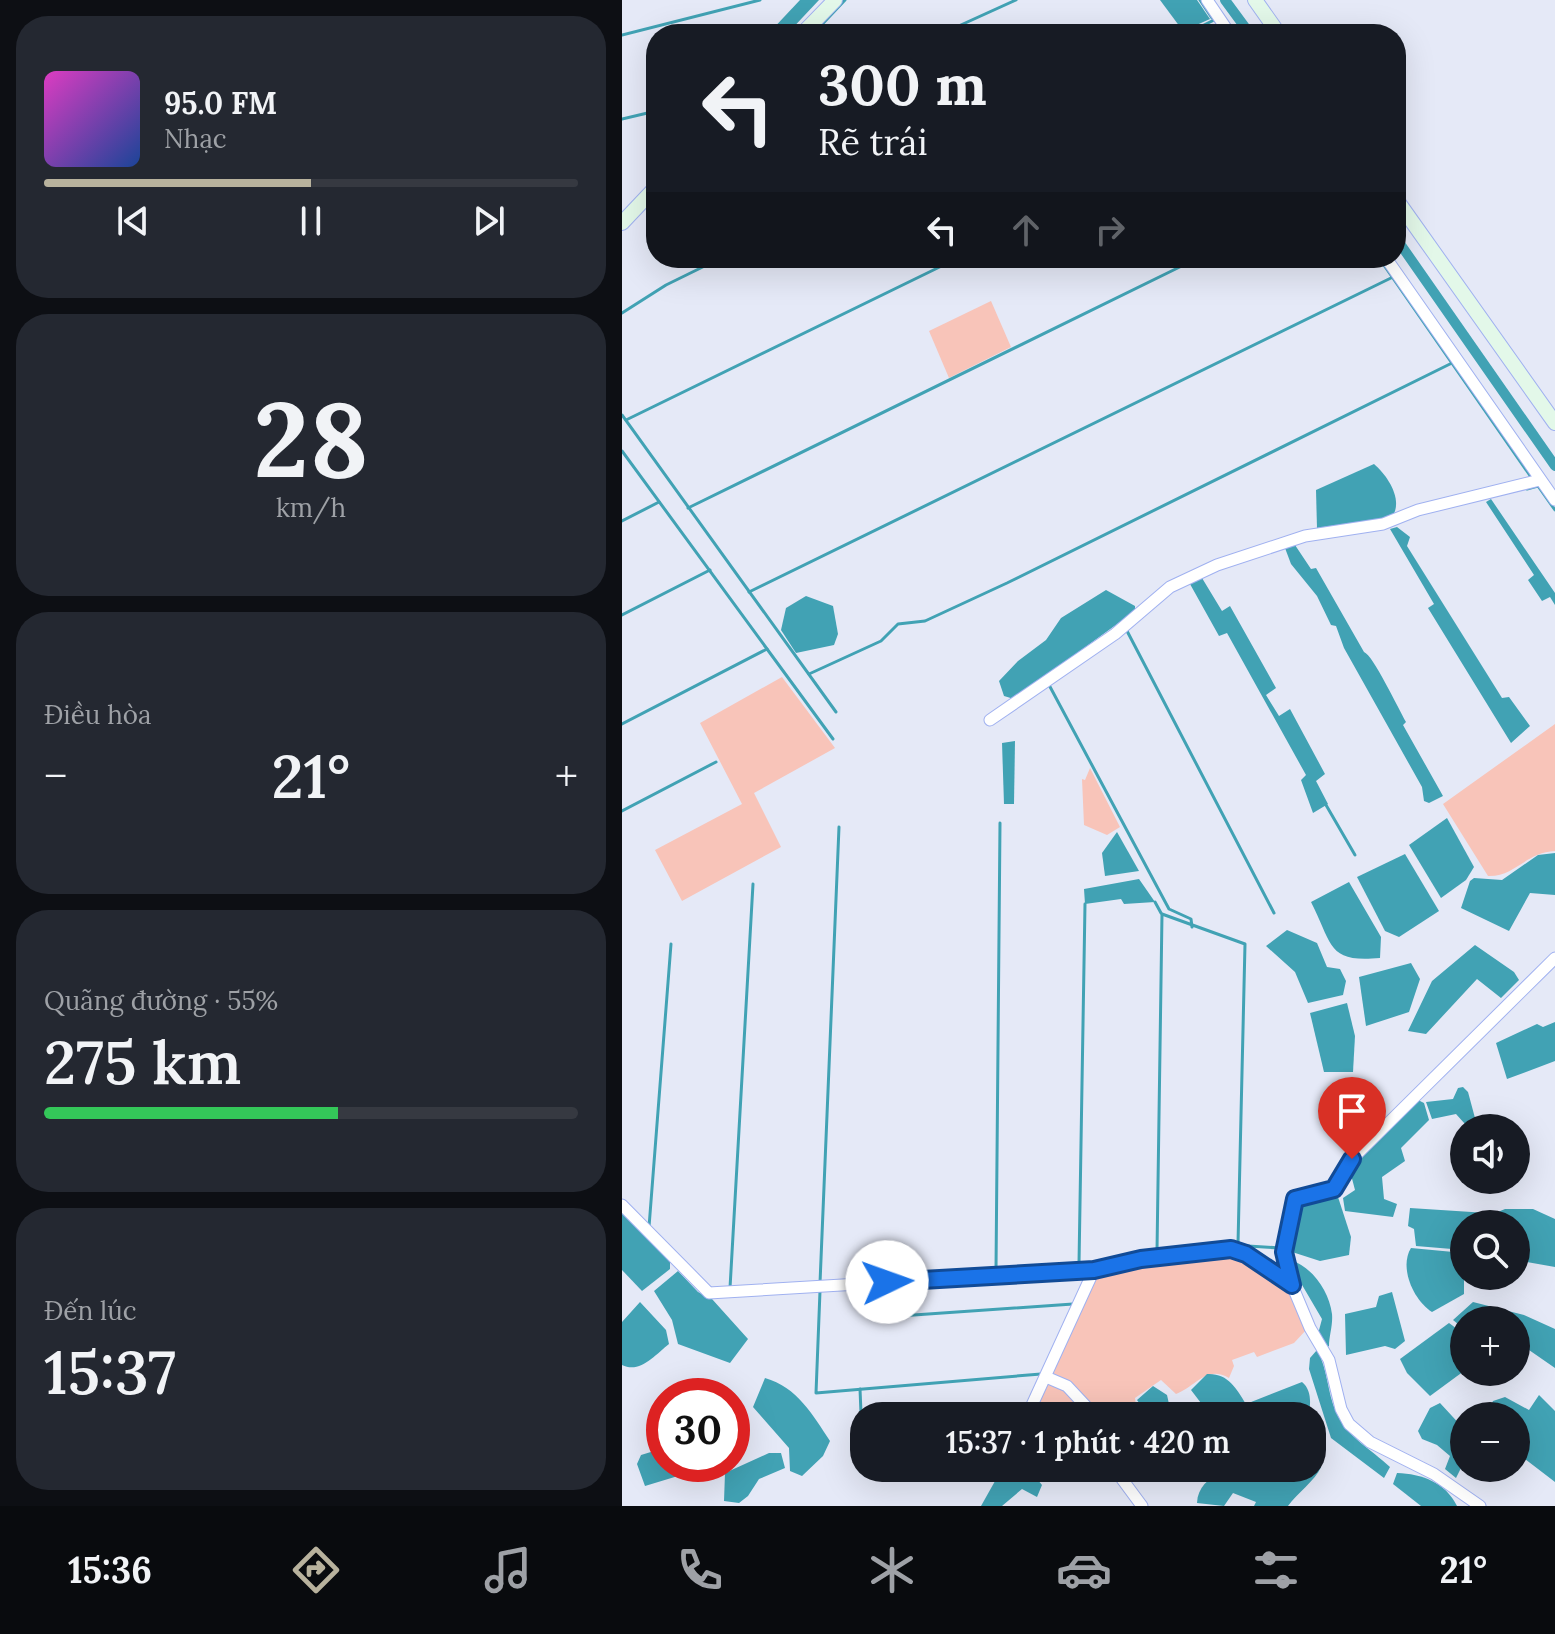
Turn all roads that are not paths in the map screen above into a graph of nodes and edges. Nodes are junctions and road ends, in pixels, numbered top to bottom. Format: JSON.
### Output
{"nodes":[{"id":1,"x":835,"y":0,"type":"edge"},
{"id":2,"x":1207,"y":0,"type":"edge"},
{"id":3,"x":1255,"y":0,"type":"edge"},
{"id":4,"x":812,"y":24,"type":"edge"},
{"id":5,"x":1223,"y":24,"type":"edge"},
{"id":6,"x":1272,"y":24,"type":"edge"},
{"id":7,"x":646,"y":198,"type":"edge"},
{"id":8,"x":1406,"y":213,"type":"edge"},
{"id":9,"x":622,"y":223,"type":"edge"},
{"id":10,"x":1393,"y":268,"type":"edge"},
{"id":11,"x":1555,"y":423,"type":"edge"},
{"id":12,"x":1540,"y":480,"type":"junction"},
{"id":13,"x":1555,"y":499,"type":"edge"},
{"id":14,"x":990,"y":720,"type":"dead end"},
{"id":15,"x":1555,"y":958,"type":"edge"},
{"id":16,"x":622,"y":1205,"type":"edge"},
{"id":17,"x":1094,"y":1270,"type":"junction"},
{"id":18,"x":1292,"y":1285,"type":"junction"},
{"id":19,"x":1046,"y":1377,"type":"junction"},
{"id":20,"x":1034,"y":1402,"type":"edge"},
{"id":21,"x":1082,"y":1402,"type":"edge"},
{"id":22,"x":1124,"y":1482,"type":"edge"},
{"id":23,"x":1142,"y":1506,"type":"edge"},
{"id":24,"x":1480,"y":1506,"type":"edge"}],
"edges":[{"from":1,"to":4,"type":"main road"},
{"from":2,"to":5,"type":"street"},
{"from":3,"to":6,"type":"main road"},
{"from":7,"to":9,"type":"main road"},
{"from":8,"to":11,"type":"main road"},
{"from":10,"to":12,"type":"street"},
{"from":12,"to":13,"type":"street"},
{"from":12,"to":14,"type":"street"},
{"from":15,"to":18,"type":"street"},
{"from":16,"to":17,"type":"street"},
{"from":17,"to":18,"type":"street"},
{"from":17,"to":19,"type":"street"},
{"from":18,"to":24,"type":"street"},
{"from":19,"to":20,"type":"street"},
{"from":19,"to":21,"type":"street"},
{"from":22,"to":23,"type":"street"}]}
